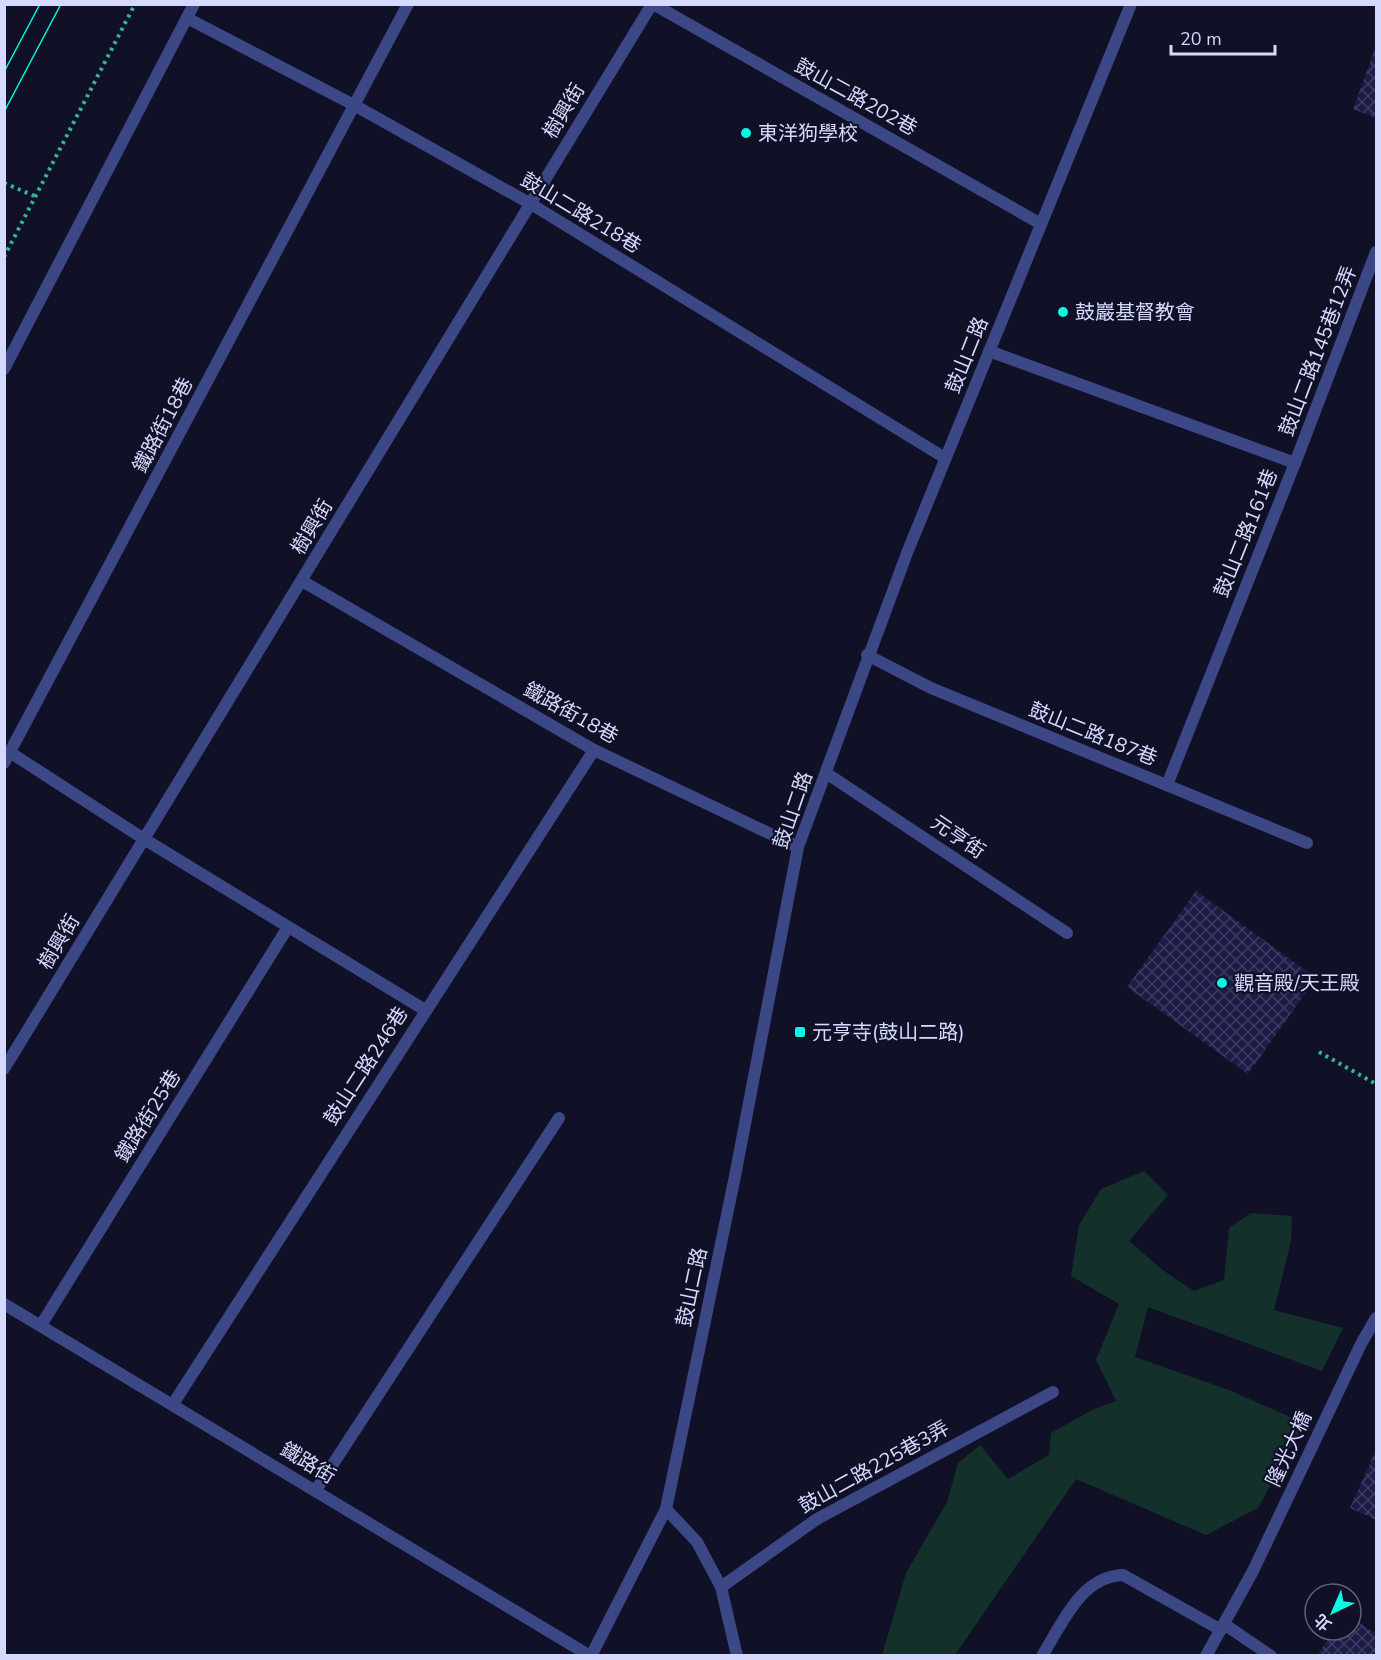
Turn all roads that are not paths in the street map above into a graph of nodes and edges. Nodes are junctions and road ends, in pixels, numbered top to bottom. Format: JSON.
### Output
{"nodes":[{"id":1,"x":194,"y":4,"type":"edge"},
{"id":2,"x":408,"y":4,"type":"edge"},
{"id":3,"x":652,"y":4,"type":"edge"},
{"id":4,"x":1131,"y":4,"type":"edge"},
{"id":5,"x":188,"y":18,"type":"junction"},
{"id":6,"x":354,"y":105,"type":"junction"},
{"id":7,"x":531,"y":204,"type":"junction"},
{"id":8,"x":1041,"y":224,"type":"junction"},
{"id":9,"x":1377,"y":252,"type":"edge"},
{"id":10,"x":989,"y":351,"type":"junction"},
{"id":11,"x":4,"y":369,"type":"edge"},
{"id":12,"x":945,"y":458,"type":"junction"},
{"id":13,"x":1295,"y":463,"type":"junction"},
{"id":14,"x":302,"y":581,"type":"junction"},
{"id":15,"x":867,"y":655,"type":"junction"},
{"id":16,"x":594,"y":750,"type":"junction"},
{"id":17,"x":8,"y":758,"type":"edge"},
{"id":18,"x":826,"y":773,"type":"junction"},
{"id":19,"x":1167,"y":785,"type":"junction"},
{"id":20,"x":144,"y":839,"type":"junction"},
{"id":21,"x":1307,"y":843,"type":"dead end"},
{"id":22,"x":798,"y":847,"type":"junction"},
{"id":23,"x":288,"y":927,"type":"junction"},
{"id":24,"x":1067,"y":933,"type":"dead end"},
{"id":25,"x":425,"y":1010,"type":"junction"},
{"id":26,"x":4,"y":1069,"type":"edge"},
{"id":27,"x":559,"y":1118,"type":"dead end"},
{"id":28,"x":4,"y":1304,"type":"edge"},
{"id":29,"x":1377,"y":1318,"type":"edge"},
{"id":30,"x":40,"y":1325,"type":"junction"},
{"id":31,"x":1053,"y":1392,"type":"dead end"},
{"id":32,"x":172,"y":1404,"type":"junction"},
{"id":33,"x":316,"y":1490,"type":"junction"},
{"id":34,"x":666,"y":1509,"type":"junction"},
{"id":35,"x":721,"y":1587,"type":"junction"},
{"id":36,"x":1223,"y":1628,"type":"junction"},
{"id":37,"x":591,"y":1656,"type":"edge"},
{"id":38,"x":737,"y":1656,"type":"edge"},
{"id":39,"x":1042,"y":1656,"type":"edge"},
{"id":40,"x":1206,"y":1656,"type":"edge"},
{"id":41,"x":1271,"y":1656,"type":"edge"}],
"edges":[{"from":1,"to":5,"type":"street"},
{"from":2,"to":6,"type":"street","name":"鐵路街18巷"},
{"from":3,"to":7,"type":"street","name":"樹興街"},
{"from":3,"to":8,"type":"street","name":"鼓山二路202巷"},
{"from":4,"to":8,"type":"street","name":"鼓山二路"},
{"from":5,"to":6,"type":"street","name":"鼓山二路218巷"},
{"from":5,"to":11,"type":"street"},
{"from":6,"to":7,"type":"street","name":"鼓山二路218巷"},
{"from":6,"to":17,"type":"street","name":"鐵路街18巷"},
{"from":7,"to":12,"type":"street","name":"鼓山二路218巷"},
{"from":7,"to":14,"type":"street","name":"樹興街"},
{"from":8,"to":10,"type":"street","name":"鼓山二路"},
{"from":9,"to":13,"type":"street","name":"鼓山二路145巷12弄"},
{"from":10,"to":12,"type":"street","name":"鼓山二路"},
{"from":10,"to":13,"type":"street","name":"鼓山二路161巷"},
{"from":12,"to":15,"type":"street","name":"鼓山二路"},
{"from":13,"to":19,"type":"street","name":"鼓山二路161巷"},
{"from":14,"to":16,"type":"street","name":"鐵路街18巷"},
{"from":14,"to":20,"type":"street","name":"樹興街"},
{"from":15,"to":18,"type":"street","name":"鼓山二路"},
{"from":15,"to":19,"type":"street","name":"鼓山二路187巷"},
{"from":16,"to":22,"type":"street","name":"鐵路街18巷"},
{"from":16,"to":25,"type":"street","name":"鼓山二路246巷"},
{"from":17,"to":20,"type":"street"},
{"from":18,"to":22,"type":"street","name":"鼓山二路"},
{"from":18,"to":24,"type":"street","name":"元亨街"},
{"from":19,"to":21,"type":"street","name":"鼓山二路187巷"},
{"from":20,"to":23,"type":"street"},
{"from":20,"to":26,"type":"street","name":"樹興街"},
{"from":22,"to":34,"type":"street","name":"鼓山二路"},
{"from":23,"to":25,"type":"street"},
{"from":23,"to":30,"type":"street","name":"鐵路街25巷"},
{"from":25,"to":32,"type":"street","name":"鼓山二路246巷"},
{"from":27,"to":33,"type":"street"},
{"from":28,"to":30,"type":"street","name":"鐵路街"},
{"from":29,"to":36,"type":"street","name":"隆光大橋"},
{"from":30,"to":32,"type":"street","name":"鐵路街"},
{"from":31,"to":35,"type":"street","name":"鼓山二路225巷3弄"},
{"from":32,"to":33,"type":"street","name":"鐵路街"},
{"from":33,"to":37,"type":"street","name":"鐵路街"},
{"from":34,"to":35,"type":"street"},
{"from":34,"to":37,"type":"street","name":"鼓山二路"},
{"from":35,"to":38,"type":"street"},
{"from":36,"to":39,"type":"street"},
{"from":36,"to":40,"type":"street","name":"隆光大橋"},
{"from":36,"to":41,"type":"street"}]}
